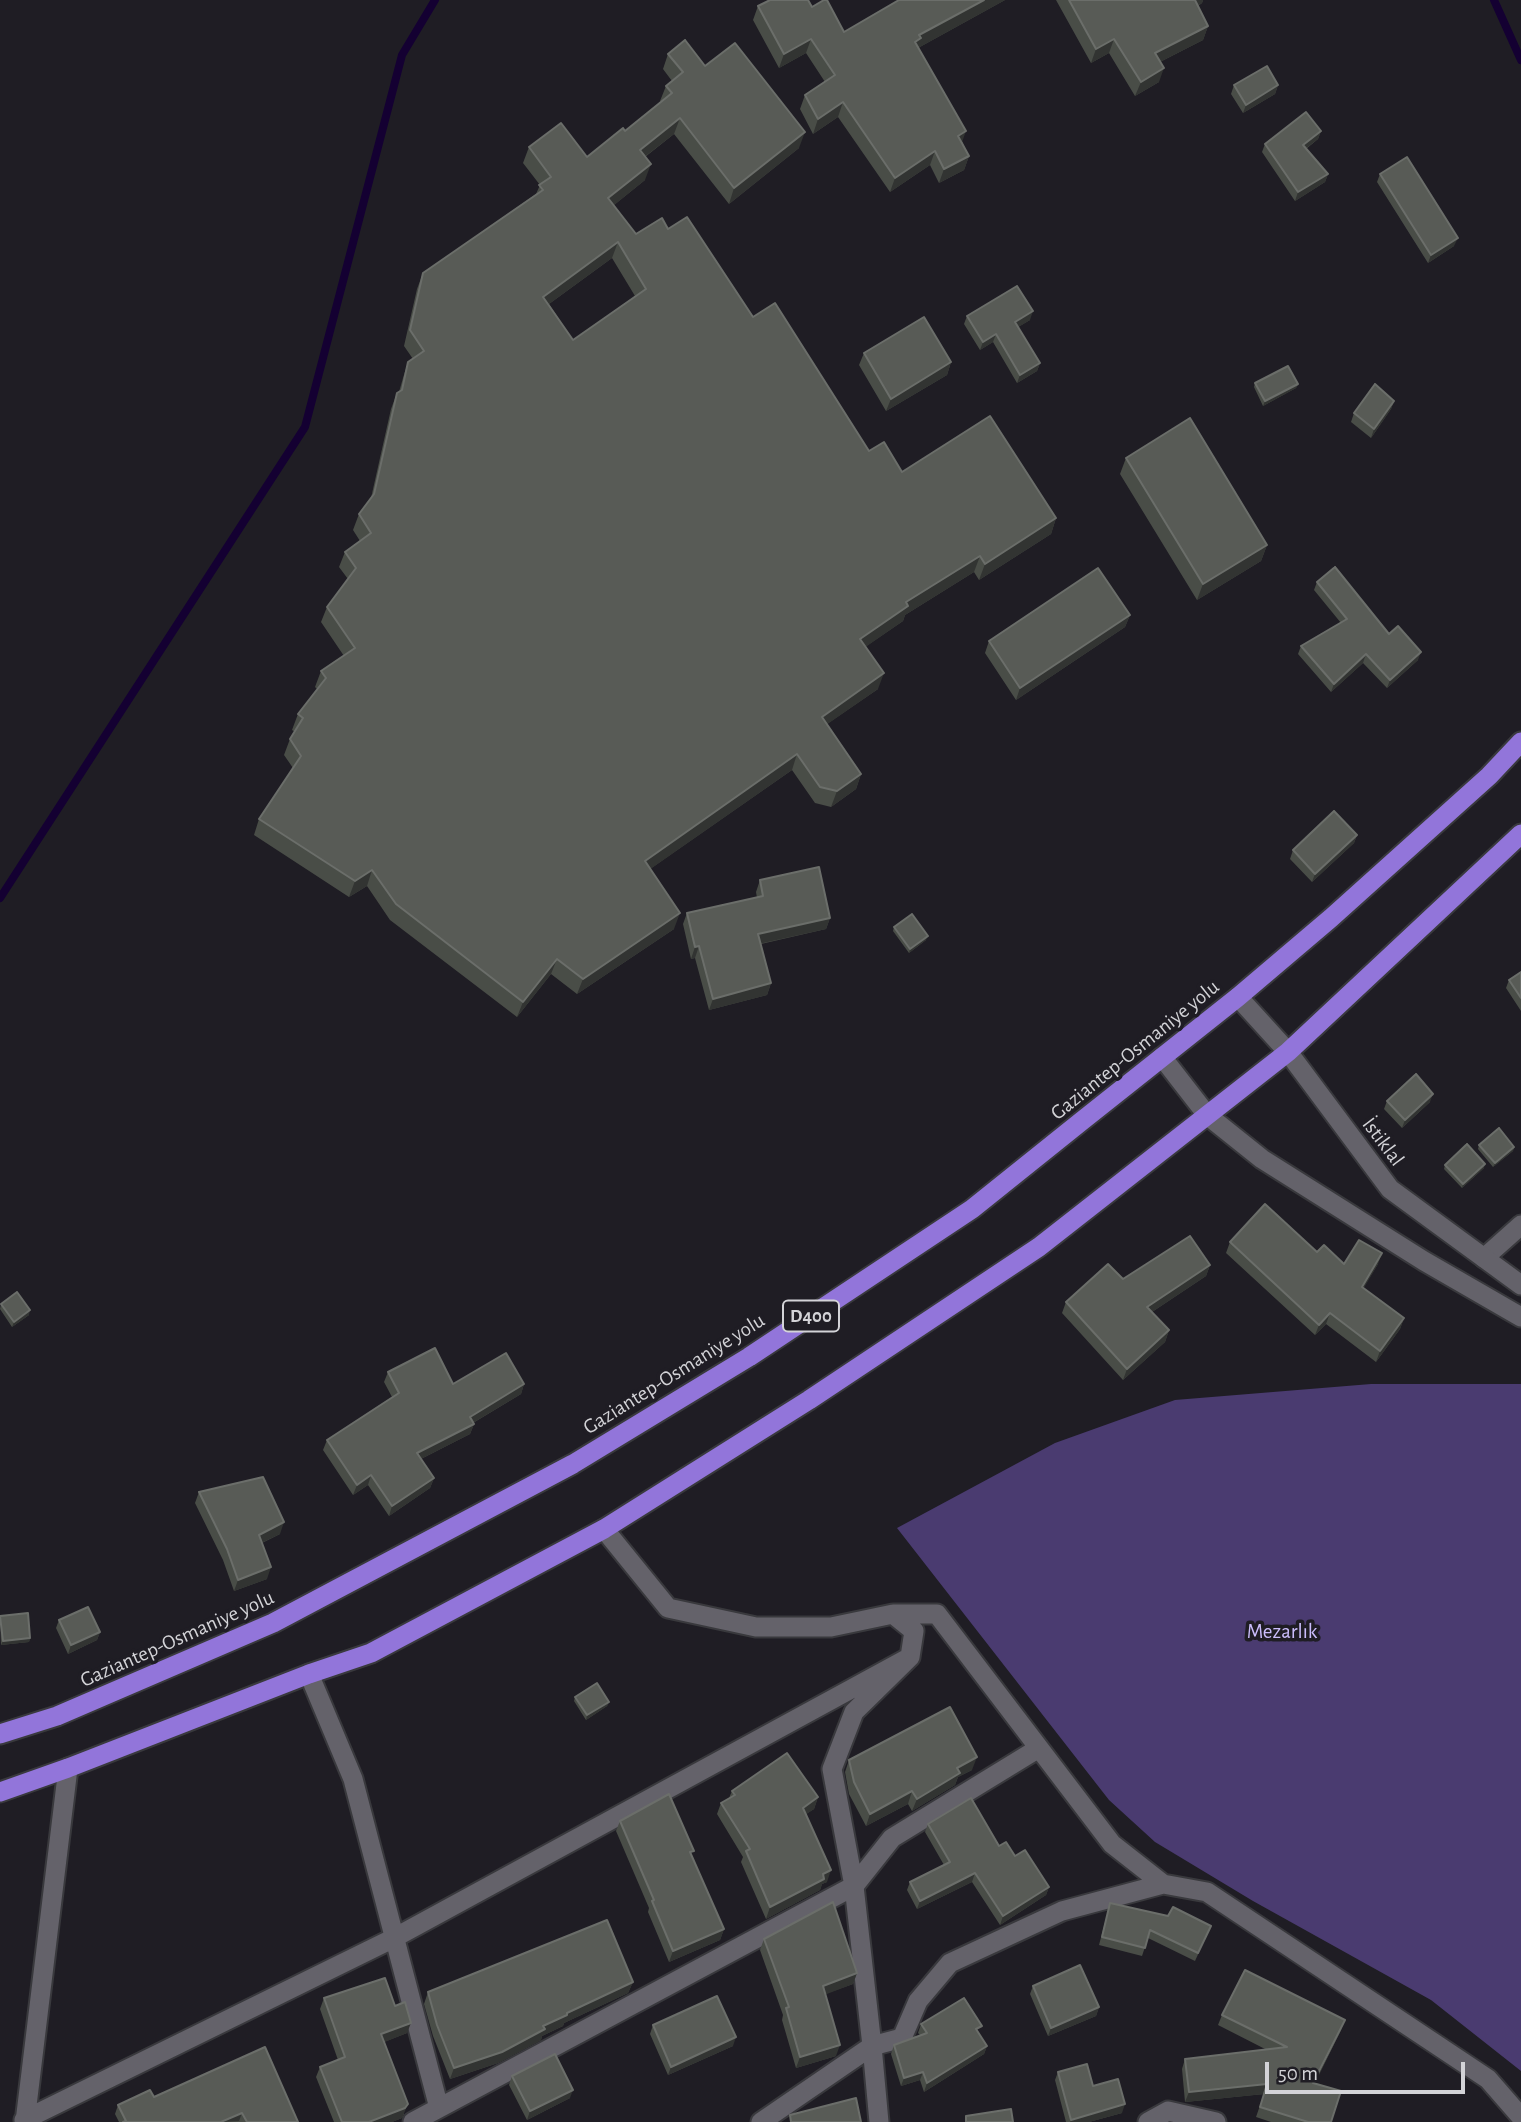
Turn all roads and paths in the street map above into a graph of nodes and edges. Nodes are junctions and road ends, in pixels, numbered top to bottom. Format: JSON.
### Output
{"nodes":[{"id":1,"x":1521,"y":742,"type":"edge"},
{"id":2,"x":1521,"y":834,"type":"edge"},
{"id":3,"x":1238,"y":997,"type":"junction"},
{"id":4,"x":1288,"y":1052,"type":"junction"},
{"id":5,"x":1162,"y":1057,"type":"junction"},
{"id":6,"x":1207,"y":1115,"type":"junction"},
{"id":7,"x":1521,"y":1225,"type":"edge"},
{"id":8,"x":1484,"y":1258,"type":"junction"},
{"id":9,"x":1521,"y":1285,"type":"edge"},
{"id":10,"x":1521,"y":1317,"type":"edge"},
{"id":11,"x":604,"y":1529,"type":"junction"},
{"id":12,"x":893,"y":1614,"type":"junction"},
{"id":13,"x":911,"y":1657,"type":"junction"},
{"id":14,"x":309,"y":1674,"type":"junction"},
{"id":15,"x":0,"y":1734,"type":"edge"},
{"id":16,"x":1039,"y":1748,"type":"junction"},
{"id":17,"x":68,"y":1768,"type":"junction"},
{"id":18,"x":0,"y":1792,"type":"edge"},
{"id":19,"x":1163,"y":1884,"type":"junction"},
{"id":20,"x":854,"y":1886,"type":"junction"},
{"id":21,"x":394,"y":1938,"type":"junction"},
{"id":22,"x":872,"y":2046,"type":"junction"},
{"id":23,"x":439,"y":2108,"type":"junction"},
{"id":24,"x":1521,"y":2117,"type":"edge"},
{"id":25,"x":25,"y":2121,"type":"edge"},
{"id":26,"x":413,"y":2122,"type":"edge"},
{"id":27,"x":761,"y":2122,"type":"edge"},
{"id":28,"x":879,"y":2122,"type":"edge"},
{"id":29,"x":1149,"y":2122,"type":"edge"},
{"id":30,"x":1216,"y":2122,"type":"edge"}],
"edges":[{"from":1,"to":3,"type":"highway","name":"Gaziantep-Osmaniye yolu","number":"D400"},
{"from":2,"to":4,"type":"highway"},
{"from":3,"to":4,"type":"street","name":"İstiklal"},
{"from":3,"to":5,"type":"highway","name":"Gaziantep-Osmaniye yolu","number":"D400"},
{"from":4,"to":6,"type":"highway"},
{"from":4,"to":8,"type":"street","name":"İstiklal"},
{"from":5,"to":6,"type":"street"},
{"from":5,"to":15,"type":"highway","name":"Gaziantep-Osmaniye yolu","number":"D400"},
{"from":6,"to":10,"type":"street"},
{"from":6,"to":11,"type":"highway"},
{"from":7,"to":8,"type":"street"},
{"from":8,"to":9,"type":"street","name":"İstiklal"},
{"from":11,"to":12,"type":"street"},
{"from":11,"to":14,"type":"highway"},
{"from":12,"to":13,"type":"street"},
{"from":12,"to":16,"type":"street"},
{"from":13,"to":20,"type":"street"},
{"from":13,"to":21,"type":"street"},
{"from":14,"to":17,"type":"highway"},
{"from":14,"to":21,"type":"street"},
{"from":16,"to":19,"type":"street"},
{"from":16,"to":20,"type":"street"},
{"from":17,"to":18,"type":"highway"},
{"from":17,"to":25,"type":"street"},
{"from":19,"to":22,"type":"street"},
{"from":19,"to":24,"type":"street"},
{"from":20,"to":22,"type":"street"},
{"from":20,"to":23,"type":"street"},
{"from":21,"to":23,"type":"street"},
{"from":21,"to":25,"type":"street"},
{"from":22,"to":27,"type":"street"},
{"from":22,"to":28,"type":"street"},
{"from":23,"to":26,"type":"street"},
{"from":29,"to":30,"type":"street"}]}
